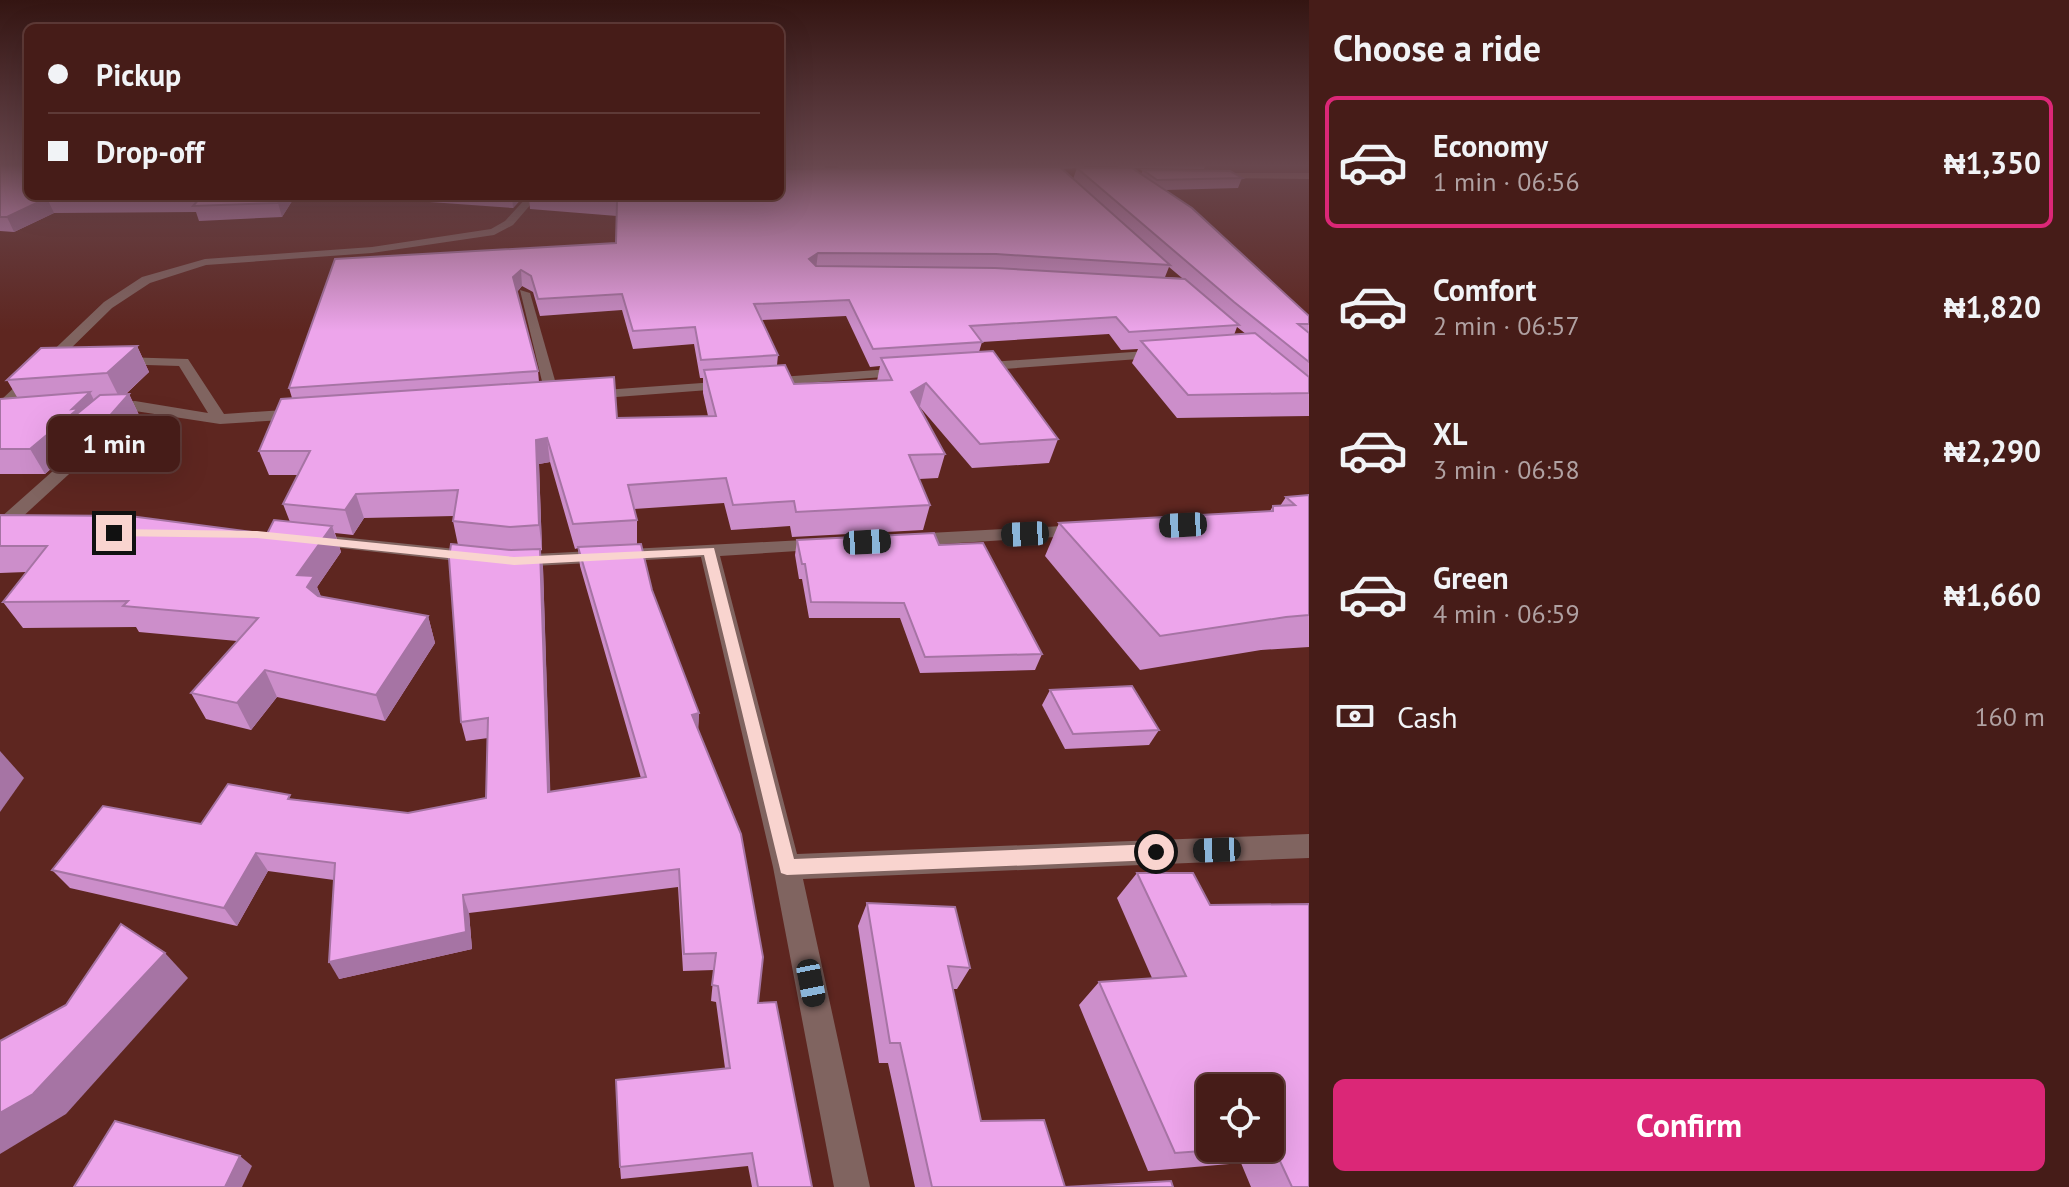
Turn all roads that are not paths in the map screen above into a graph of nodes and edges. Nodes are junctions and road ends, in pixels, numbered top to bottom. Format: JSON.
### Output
{"nodes":[{"id":1,"x":511,"y":220,"type":"edge"},
{"id":2,"x":524,"y":293,"type":"edge"},
{"id":3,"x":1169,"y":353,"type":"edge"},
{"id":4,"x":51,"y":360,"type":"junction"},
{"id":5,"x":80,"y":361,"type":"edge"},
{"id":6,"x":109,"y":361,"type":"edge"},
{"id":7,"x":964,"y":368,"type":"edge"},
{"id":8,"x":916,"y":372,"type":"edge"},
{"id":9,"x":0,"y":406,"type":"edge"},
{"id":10,"x":135,"y":406,"type":"junction"},
{"id":11,"x":90,"y":409,"type":"edge"},
{"id":12,"x":315,"y":413,"type":"edge"},
{"id":13,"x":220,"y":419,"type":"junction"},
{"id":14,"x":1104,"y":529,"type":"edge"},
{"id":15,"x":0,"y":530,"type":"edge"},
{"id":16,"x":30,"y":532,"type":"edge"},
{"id":17,"x":287,"y":538,"type":"edge"},
{"id":18,"x":899,"y":541,"type":"edge"},
{"id":19,"x":836,"y":544,"type":"edge"},
{"id":20,"x":709,"y":551,"type":"junction"},
{"id":21,"x":1309,"y":846,"type":"edge"},
{"id":22,"x":787,"y":867,"type":"junction"},
{"id":23,"x":852,"y":1187,"type":"edge"}],
"edges":[{"from":1,"to":4,"type":"street"},
{"from":2,"to":8,"type":"street"},
{"from":3,"to":7,"type":"street"},
{"from":4,"to":5,"type":"street"},
{"from":4,"to":9,"type":"street"},
{"from":6,"to":13,"type":"street"},
{"from":10,"to":11,"type":"street"},
{"from":10,"to":13,"type":"street"},
{"from":10,"to":15,"type":"street"},
{"from":12,"to":13,"type":"street"},
{"from":14,"to":18,"type":"street"},
{"from":15,"to":16,"type":"street"},
{"from":17,"to":20,"type":"street"},
{"from":19,"to":20,"type":"street"},
{"from":20,"to":22,"type":"street"},
{"from":21,"to":22,"type":"street"},
{"from":22,"to":23,"type":"street"}]}
